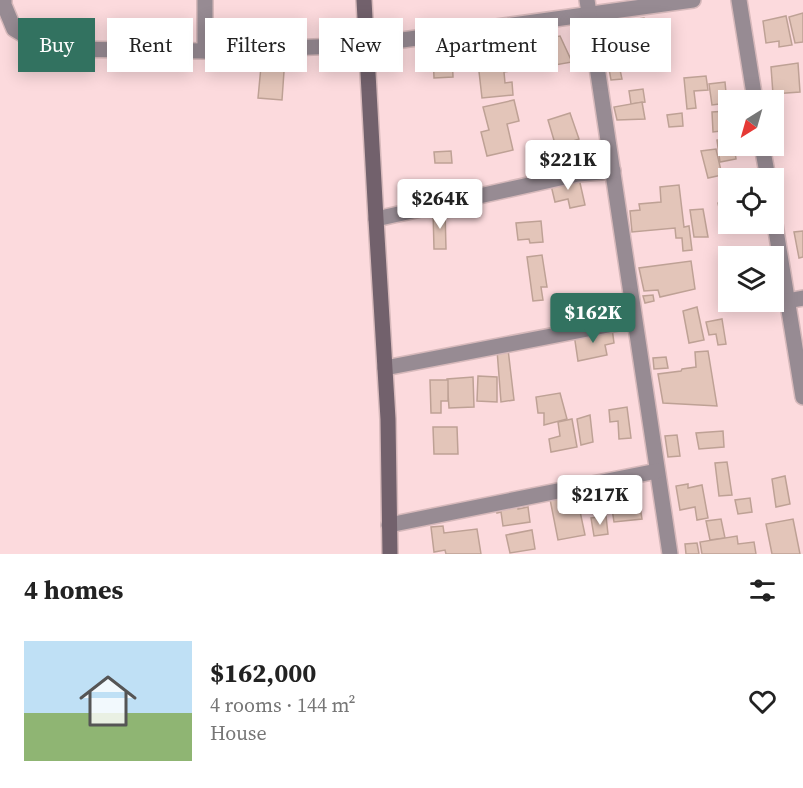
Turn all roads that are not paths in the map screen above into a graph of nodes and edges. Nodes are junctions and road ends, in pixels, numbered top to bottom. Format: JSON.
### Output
{"nodes":[{"id":1,"x":4,"y":0,"type":"edge"},
{"id":2,"x":205,"y":0,"type":"edge"},
{"id":3,"x":364,"y":0,"type":"edge"},
{"id":4,"x":693,"y":0,"type":"edge"},
{"id":5,"x":739,"y":0,"type":"edge"},
{"id":6,"x":588,"y":7,"type":"edge"},
{"id":7,"x":205,"y":18,"type":"edge"},
{"id":8,"x":365,"y":18,"type":"edge"},
{"id":9,"x":403,"y":39,"type":"edge"},
{"id":10,"x":205,"y":51,"type":"edge"},
{"id":11,"x":368,"y":72,"type":"edge"},
{"id":12,"x":753,"y":90,"type":"edge"},
{"id":13,"x":613,"y":171,"type":"junction"},
{"id":14,"x":376,"y":219,"type":"junction"},
{"id":15,"x":777,"y":234,"type":"edge"},
{"id":16,"x":803,"y":298,"type":"edge"},
{"id":17,"x":787,"y":301,"type":"junction"},
{"id":18,"x":634,"y":320,"type":"junction"},
{"id":19,"x":385,"y":368,"type":"junction"},
{"id":20,"x":803,"y":397,"type":"edge"},
{"id":21,"x":657,"y":471,"type":"junction"},
{"id":22,"x":389,"y":525,"type":"junction"},
{"id":23,"x":390,"y":554,"type":"edge"},
{"id":24,"x":670,"y":554,"type":"edge"}],
"edges":[{"from":1,"to":10,"type":"street"},
{"from":2,"to":7,"type":"street"},
{"from":3,"to":8,"type":"street"},
{"from":4,"to":6,"type":"street"},
{"from":5,"to":12,"type":"street"},
{"from":6,"to":9,"type":"street"},
{"from":6,"to":13,"type":"street"},
{"from":11,"to":14,"type":"street"},
{"from":13,"to":14,"type":"street"},
{"from":13,"to":18,"type":"street"},
{"from":14,"to":19,"type":"street"},
{"from":15,"to":17,"type":"street"},
{"from":16,"to":17,"type":"street"},
{"from":17,"to":20,"type":"street"},
{"from":18,"to":19,"type":"street"},
{"from":18,"to":21,"type":"street"},
{"from":19,"to":22,"type":"street"},
{"from":21,"to":22,"type":"street"},
{"from":21,"to":24,"type":"street"},
{"from":22,"to":23,"type":"street"}]}
